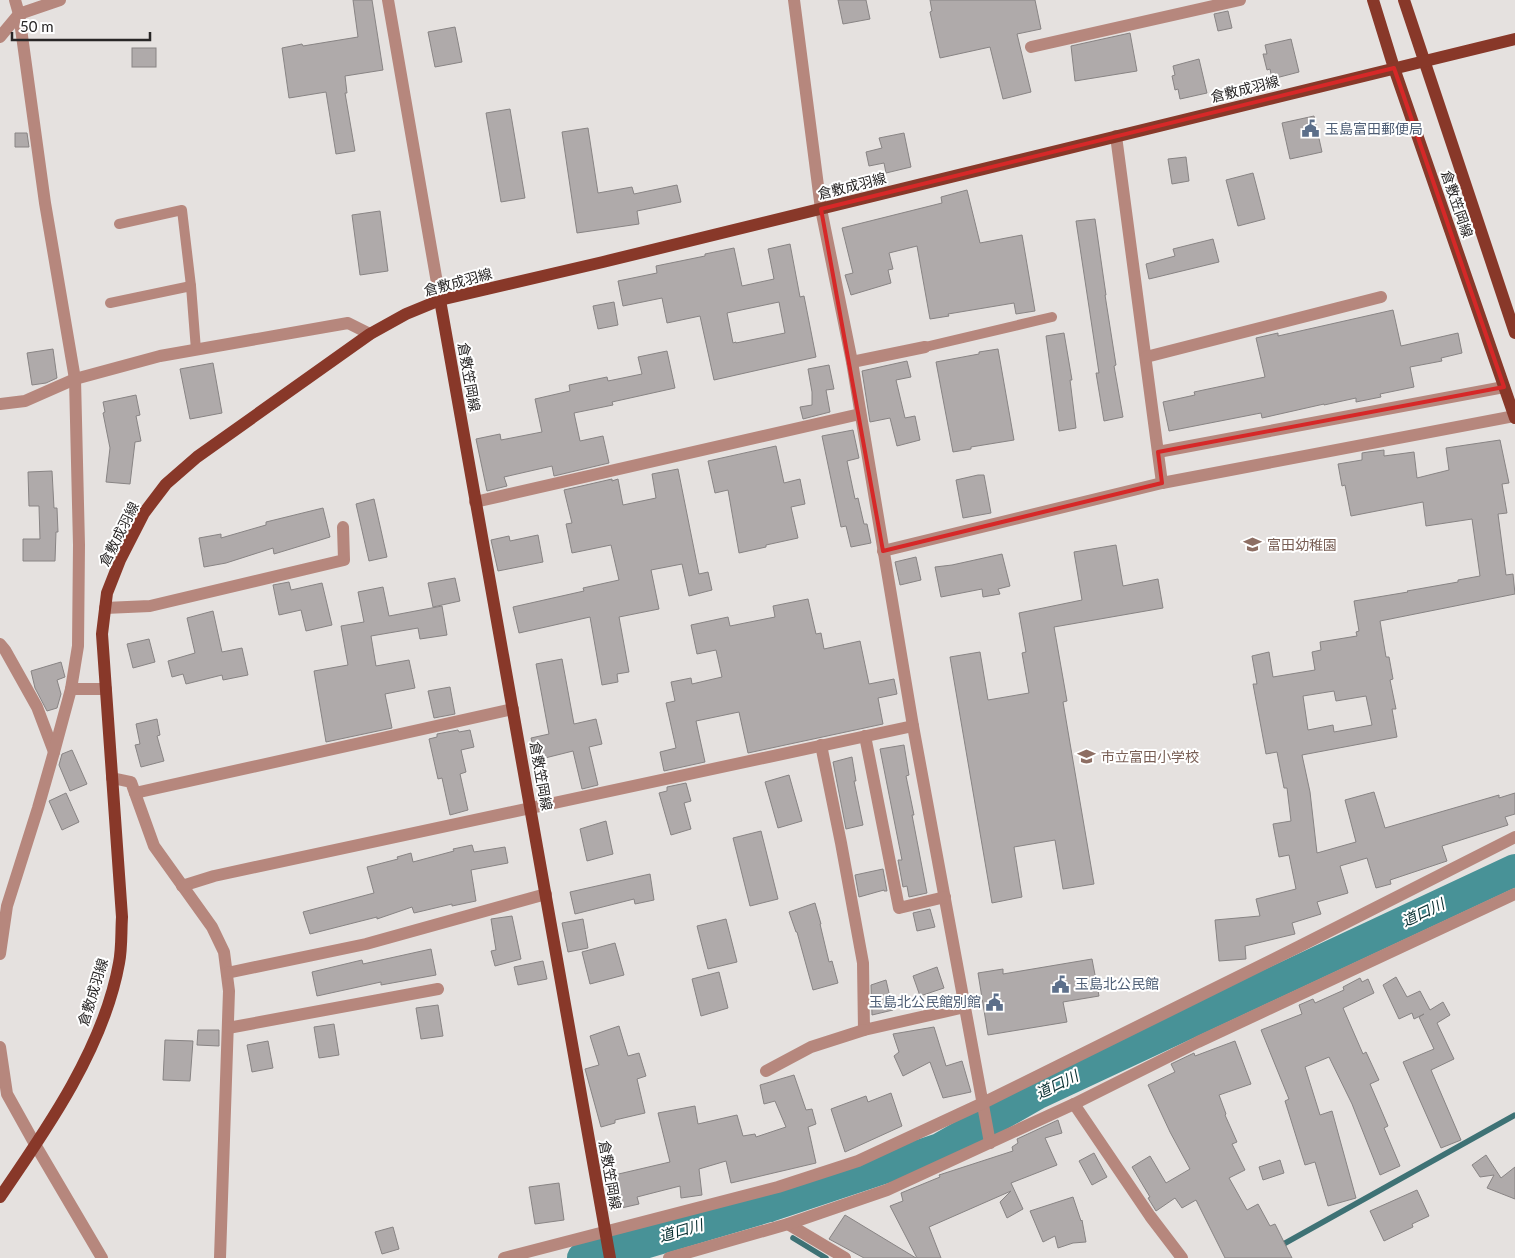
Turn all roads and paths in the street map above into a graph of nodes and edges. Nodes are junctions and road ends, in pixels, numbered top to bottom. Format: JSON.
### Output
{"nodes":[{"id":1,"x":15,"y":0,"type":"edge"},
{"id":2,"x":60,"y":0,"type":"edge"},
{"id":3,"x":388,"y":0,"type":"edge"},
{"id":4,"x":794,"y":0,"type":"edge"},
{"id":5,"x":1240,"y":0,"type":"edge"},
{"id":6,"x":1373,"y":0,"type":"edge"},
{"id":7,"x":1404,"y":0,"type":"edge"},
{"id":8,"x":19,"y":14,"type":"junction"},
{"id":9,"x":0,"y":37,"type":"edge"},
{"id":10,"x":1515,"y":39,"type":"edge"},
{"id":11,"x":1031,"y":47,"type":"dead end"},
{"id":12,"x":1426,"y":61,"type":"junction"},
{"id":13,"x":1394,"y":68,"type":"junction"},
{"id":14,"x":1116,"y":136,"type":"junction"},
{"id":15,"x":821,"y":208,"type":"junction"},
{"id":16,"x":119,"y":224,"type":"dead end"},
{"id":17,"x":190,"y":286,"type":"junction"},
{"id":18,"x":1381,"y":298,"type":"dead end"},
{"id":19,"x":440,"y":300,"type":"junction"},
{"id":20,"x":110,"y":303,"type":"dead end"},
{"id":21,"x":1052,"y":317,"type":"dead end"},
{"id":22,"x":1515,"y":333,"type":"edge"},
{"id":23,"x":370,"y":334,"type":"junction"},
{"id":24,"x":925,"y":347,"type":"joint"},
{"id":25,"x":196,"y":350,"type":"junction"},
{"id":26,"x":1146,"y":357,"type":"junction"},
{"id":27,"x":852,"y":362,"type":"junction"},
{"id":28,"x":75,"y":379,"type":"junction"},
{"id":29,"x":1504,"y":387,"type":"junction"},
{"id":30,"x":0,"y":404,"type":"edge"},
{"id":31,"x":860,"y":414,"type":"junction"},
{"id":32,"x":1515,"y":417,"type":"edge"},
{"id":33,"x":1158,"y":452,"type":"junction"},
{"id":34,"x":1162,"y":482,"type":"junction"},
{"id":35,"x":475,"y":502,"type":"junction"},
{"id":36,"x":343,"y":528,"type":"dead end"},
{"id":37,"x":883,"y":551,"type":"junction"},
{"id":38,"x":106,"y":608,"type":"junction"},
{"id":39,"x":0,"y":644,"type":"edge"},
{"id":40,"x":71,"y":689,"type":"junction"},
{"id":41,"x":106,"y":689,"type":"junction"},
{"id":42,"x":513,"y":709,"type":"junction"},
{"id":43,"x":913,"y":726,"type":"junction"},
{"id":44,"x":864,"y":736,"type":"junction"},
{"id":45,"x":821,"y":746,"type":"junction"},
{"id":46,"x":54,"y":752,"type":"junction"},
{"id":47,"x":112,"y":778,"type":"junction"},
{"id":48,"x":135,"y":793,"type":"junction"},
{"id":49,"x":531,"y":808,"type":"junction"},
{"id":50,"x":1515,"y":837,"type":"edge"},
{"id":51,"x":182,"y":886,"type":"junction"},
{"id":52,"x":546,"y":894,"type":"junction"},
{"id":53,"x":1515,"y":894,"type":"edge"},
{"id":54,"x":945,"y":898,"type":"junction"},
{"id":55,"x":0,"y":954,"type":"edge"},
{"id":56,"x":227,"y":973,"type":"junction"},
{"id":57,"x":438,"y":989,"type":"dead end"},
{"id":58,"x":965,"y":1006,"type":"junction"},
{"id":59,"x":228,"y":1028,"type":"junction"},
{"id":60,"x":864,"y":1030,"type":"junction"},
{"id":61,"x":0,"y":1047,"type":"edge"},
{"id":62,"x":766,"y":1071,"type":"dead end"},
{"id":63,"x":4,"y":1095,"type":"edge"},
{"id":64,"x":983,"y":1104,"type":"junction"},
{"id":65,"x":1074,"y":1104,"type":"junction"},
{"id":66,"x":990,"y":1142,"type":"junction"},
{"id":67,"x":36,"y":1146,"type":"junction"},
{"id":68,"x":0,"y":1197,"type":"edge"},
{"id":69,"x":788,"y":1224,"type":"junction"},
{"id":70,"x":605,"y":1236,"type":"junction"},
{"id":71,"x":685,"y":1256,"type":"edge"},
{"id":72,"x":102,"y":1258,"type":"edge"},
{"id":73,"x":220,"y":1258,"type":"edge"},
{"id":74,"x":504,"y":1258,"type":"edge"},
{"id":75,"x":610,"y":1258,"type":"edge"},
{"id":76,"x":669,"y":1258,"type":"edge"},
{"id":77,"x":844,"y":1258,"type":"edge"},
{"id":78,"x":1182,"y":1258,"type":"edge"}],
"edges":[{"from":1,"to":8,"type":"street"},
{"from":2,"to":8,"type":"street"},
{"from":3,"to":19,"type":"street"},
{"from":4,"to":15,"type":"street"},
{"from":5,"to":11,"type":"street"},
{"from":6,"to":13,"type":"main road","name":"倉敷笠岡線"},
{"from":7,"to":12,"type":"main road","name":"倉敷笠岡線"},
{"from":8,"to":9,"type":"street"},
{"from":8,"to":28,"type":"street"},
{"from":10,"to":12,"type":"main road","name":"倉敷成羽線"},
{"from":12,"to":13,"type":"main road","name":"倉敷成羽線"},
{"from":12,"to":22,"type":"main road","name":"倉敷笠岡線"},
{"from":13,"to":14,"type":"main road","name":"倉敷成羽線"},
{"from":13,"to":29,"type":"main road","name":"倉敷笠岡線"},
{"from":14,"to":15,"type":"main road","name":"倉敷成羽線"},
{"from":14,"to":26,"type":"street"},
{"from":15,"to":19,"type":"main road","name":"倉敷成羽線"},
{"from":15,"to":27,"type":"street"},
{"from":16,"to":17,"type":"lane"},
{"from":17,"to":20,"type":"lane"},
{"from":17,"to":25,"type":"lane"},
{"from":18,"to":26,"type":"street"},
{"from":19,"to":23,"type":"main road","name":"倉敷成羽線"},
{"from":19,"to":35,"type":"main road","name":"倉敷笠岡線"},
{"from":21,"to":24,"type":"lane"},
{"from":23,"to":25,"type":"street"},
{"from":23,"to":38,"type":"main road","name":"倉敷成羽線"},
{"from":24,"to":27,"type":"street"},
{"from":25,"to":28,"type":"street"},
{"from":26,"to":33,"type":"street"},
{"from":27,"to":31,"type":"street"},
{"from":28,"to":30,"type":"street"},
{"from":28,"to":40,"type":"street"},
{"from":29,"to":32,"type":"main road","name":"倉敷笠岡線"},
{"from":29,"to":33,"type":"street"},
{"from":31,"to":35,"type":"street"},
{"from":31,"to":37,"type":"street"},
{"from":32,"to":34,"type":"street"},
{"from":33,"to":34,"type":"street"},
{"from":34,"to":37,"type":"street"},
{"from":35,"to":42,"type":"main road","name":"倉敷笠岡線"},
{"from":36,"to":38,"type":"street"},
{"from":37,"to":43,"type":"street"},
{"from":38,"to":41,"type":"main road","name":"倉敷成羽線"},
{"from":39,"to":46,"type":"street"},
{"from":40,"to":41,"type":"street"},
{"from":40,"to":46,"type":"street"},
{"from":41,"to":47,"type":"main road","name":"倉敷成羽線"},
{"from":42,"to":48,"type":"street"},
{"from":42,"to":49,"type":"main road","name":"倉敷笠岡線"},
{"from":43,"to":44,"type":"street"},
{"from":43,"to":54,"type":"street"},
{"from":44,"to":45,"type":"street"},
{"from":44,"to":54,"type":"street"},
{"from":45,"to":49,"type":"street"},
{"from":45,"to":60,"type":"street"},
{"from":46,"to":55,"type":"street"},
{"from":47,"to":48,"type":"street"},
{"from":47,"to":67,"type":"main road","name":"倉敷成羽線"},
{"from":48,"to":51,"type":"street"},
{"from":49,"to":51,"type":"street"},
{"from":49,"to":52,"type":"main road","name":"倉敷笠岡線"},
{"from":50,"to":64,"type":"street"},
{"from":51,"to":56,"type":"street"},
{"from":52,"to":56,"type":"street"},
{"from":52,"to":70,"type":"main road","name":"倉敷笠岡線"},
{"from":53,"to":65,"type":"street"},
{"from":54,"to":58,"type":"street"},
{"from":56,"to":59,"type":"street"},
{"from":57,"to":59,"type":"street"},
{"from":58,"to":60,"type":"street"},
{"from":58,"to":64,"type":"street"},
{"from":59,"to":73,"type":"street"},
{"from":60,"to":62,"type":"street"},
{"from":61,"to":63,"type":"street"},
{"from":63,"to":67,"type":"street"},
{"from":64,"to":66,"type":"street"},
{"from":64,"to":70,"type":"street"},
{"from":65,"to":66,"type":"street"},
{"from":65,"to":78,"type":"street"},
{"from":66,"to":69,"type":"street"},
{"from":67,"to":68,"type":"main road","name":"倉敷成羽線"},
{"from":67,"to":72,"type":"street"},
{"from":69,"to":71,"type":"street"},
{"from":69,"to":77,"type":"street"},
{"from":70,"to":74,"type":"street"},
{"from":70,"to":75,"type":"main road","name":"倉敷笠岡線"},
{"from":71,"to":76,"type":"street"}]}
